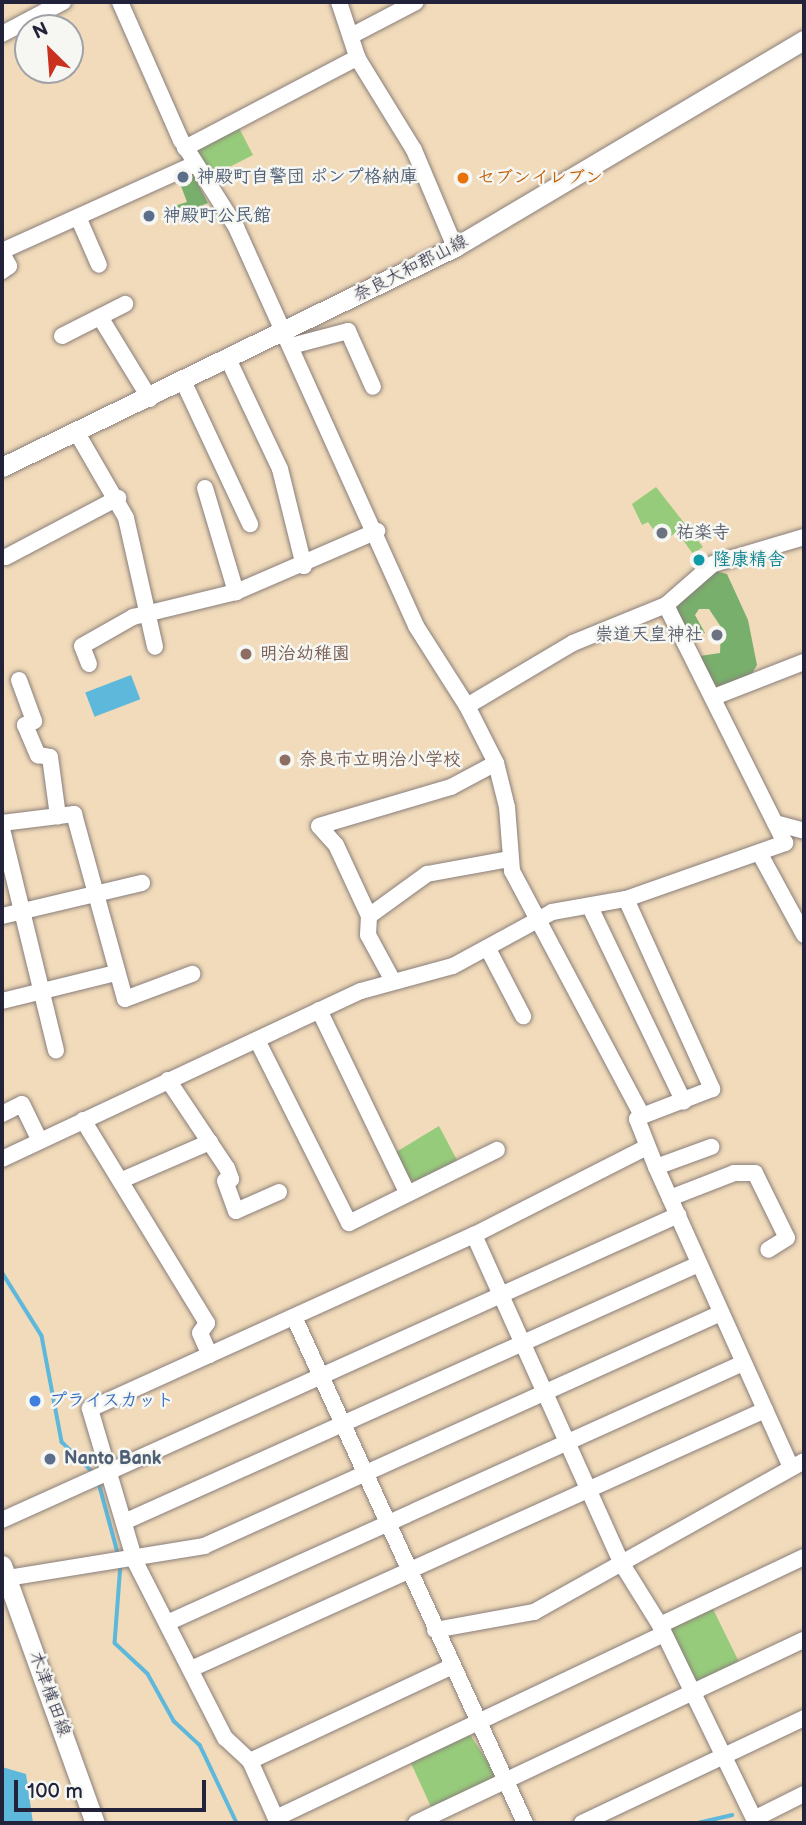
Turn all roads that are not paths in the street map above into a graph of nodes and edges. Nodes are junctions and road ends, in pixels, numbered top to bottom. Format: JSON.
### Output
{"nodes":[{"id":1,"x":63,"y":2,"type":"edge"},
{"id":2,"x":120,"y":2,"type":"edge"},
{"id":3,"x":339,"y":2,"type":"edge"},
{"id":4,"x":416,"y":2,"type":"edge"},
{"id":5,"x":2,"y":34,"type":"edge"},
{"id":6,"x":351,"y":36,"type":"junction"},
{"id":7,"x":804,"y":40,"type":"edge"},
{"id":8,"x":358,"y":57,"type":"junction"},
{"id":9,"x":185,"y":148,"type":"junction"},
{"id":10,"x":195,"y":164,"type":"junction"},
{"id":11,"x":78,"y":217,"type":"junction"},
{"id":12,"x":455,"y":247,"type":"junction"},
{"id":13,"x":2,"y":252,"type":"edge"},
{"id":14,"x":99,"y":265,"type":"dead end"},
{"id":15,"x":2,"y":271,"type":"edge"},
{"id":16,"x":125,"y":304,"type":"dead end"},
{"id":17,"x":100,"y":317,"type":"junction"},
{"id":18,"x":62,"y":336,"type":"dead end"},
{"id":19,"x":286,"y":340,"type":"junction"},
{"id":20,"x":229,"y":360,"type":"junction"},
{"id":21,"x":184,"y":383,"type":"junction"},
{"id":22,"x":373,"y":387,"type":"dead end"},
{"id":23,"x":150,"y":399,"type":"junction"},
{"id":24,"x":78,"y":433,"type":"junction"},
{"id":25,"x":2,"y":467,"type":"edge"},
{"id":26,"x":205,"y":488,"type":"dead end"},
{"id":27,"x":118,"y":498,"type":"junction"},
{"id":28,"x":250,"y":524,"type":"dead end"},
{"id":29,"x":377,"y":531,"type":"junction"},
{"id":30,"x":804,"y":537,"type":"edge"},
{"id":31,"x":6,"y":557,"type":"dead end"},
{"id":32,"x":304,"y":566,"type":"junction"},
{"id":33,"x":236,"y":593,"type":"junction"},
{"id":34,"x":666,"y":605,"type":"junction"},
{"id":35,"x":149,"y":613,"type":"junction"},
{"id":36,"x":155,"y":647,"type":"dead end"},
{"id":37,"x":804,"y":662,"type":"edge"},
{"id":38,"x":89,"y":664,"type":"dead end"},
{"id":39,"x":21,"y":679,"type":"dead end"},
{"id":40,"x":714,"y":697,"type":"junction"},
{"id":41,"x":467,"y":706,"type":"junction"},
{"id":42,"x":496,"y":763,"type":"junction"},
{"id":43,"x":58,"y":816,"type":"junction"},
{"id":44,"x":2,"y":823,"type":"edge"},
{"id":45,"x":775,"y":823,"type":"junction"},
{"id":46,"x":2,"y":829,"type":"edge"},
{"id":47,"x":804,"y":831,"type":"edge"},
{"id":48,"x":761,"y":856,"type":"junction"},
{"id":49,"x":509,"y":859,"type":"junction"},
{"id":50,"x":142,"y":883,"type":"dead end"},
{"id":51,"x":93,"y":894,"type":"junction"},
{"id":52,"x":626,"y":899,"type":"junction"},
{"id":53,"x":590,"y":907,"type":"junction"},
{"id":54,"x":22,"y":911,"type":"junction"},
{"id":55,"x":2,"y":916,"type":"edge"},
{"id":56,"x":369,"y":916,"type":"junction"},
{"id":57,"x":539,"y":918,"type":"junction"},
{"id":58,"x":804,"y":935,"type":"edge"},
{"id":59,"x":488,"y":949,"type":"junction"},
{"id":60,"x":116,"y":974,"type":"junction"},
{"id":61,"x":192,"y":974,"type":"dead end"},
{"id":62,"x":393,"y":981,"type":"junction"},
{"id":63,"x":41,"y":991,"type":"junction"},
{"id":64,"x":2,"y":1001,"type":"edge"},
{"id":65,"x":319,"y":1010,"type":"junction"},
{"id":66,"x":523,"y":1016,"type":"dead end"},
{"id":67,"x":257,"y":1040,"type":"junction"},
{"id":68,"x":56,"y":1051,"type":"dead end"},
{"id":69,"x":169,"y":1080,"type":"junction"},
{"id":70,"x":684,"y":1102,"type":"junction"},
{"id":71,"x":2,"y":1114,"type":"edge"},
{"id":72,"x":642,"y":1116,"type":"junction"},
{"id":73,"x":83,"y":1120,"type":"junction"},
{"id":74,"x":40,"y":1141,"type":"junction"},
{"id":75,"x":210,"y":1142,"type":"junction"},
{"id":76,"x":647,"y":1147,"type":"junction"},
{"id":77,"x":711,"y":1147,"type":"dead end"},
{"id":78,"x":497,"y":1150,"type":"dead end"},
{"id":79,"x":2,"y":1159,"type":"edge"},
{"id":80,"x":656,"y":1167,"type":"junction"},
{"id":81,"x":122,"y":1180,"type":"junction"},
{"id":82,"x":279,"y":1192,"type":"dead end"},
{"id":83,"x":408,"y":1194,"type":"junction"},
{"id":84,"x":670,"y":1198,"type":"junction"},
{"id":85,"x":678,"y":1215,"type":"junction"},
{"id":86,"x":474,"y":1236,"type":"junction"},
{"id":87,"x":768,"y":1250,"type":"dead end"},
{"id":88,"x":699,"y":1264,"type":"junction"},
{"id":89,"x":500,"y":1295,"type":"junction"},
{"id":90,"x":721,"y":1313,"type":"junction"},
{"id":91,"x":294,"y":1317,"type":"junction"},
{"id":92,"x":522,"y":1344,"type":"junction"},
{"id":93,"x":211,"y":1355,"type":"junction"},
{"id":94,"x":743,"y":1363,"type":"junction"},
{"id":95,"x":321,"y":1377,"type":"junction"},
{"id":96,"x":544,"y":1393,"type":"junction"},
{"id":97,"x":765,"y":1410,"type":"junction"},
{"id":98,"x":342,"y":1424,"type":"junction"},
{"id":99,"x":566,"y":1443,"type":"junction"},
{"id":100,"x":799,"y":1468,"type":"edge"},
{"id":101,"x":365,"y":1474,"type":"junction"},
{"id":102,"x":100,"y":1475,"type":"junction"},
{"id":103,"x":588,"y":1490,"type":"junction"},
{"id":104,"x":2,"y":1520,"type":"edge"},
{"id":105,"x":124,"y":1522,"type":"junction"},
{"id":106,"x":387,"y":1523,"type":"junction"},
{"id":107,"x":804,"y":1557,"type":"edge"},
{"id":108,"x":125,"y":1562,"type":"junction"},
{"id":109,"x":622,"y":1564,"type":"junction"},
{"id":110,"x":408,"y":1571,"type":"junction"},
{"id":111,"x":6,"y":1585,"type":"edge"},
{"id":112,"x":167,"y":1623,"type":"junction"},
{"id":113,"x":435,"y":1630,"type":"junction"},
{"id":114,"x":662,"y":1630,"type":"junction"},
{"id":115,"x":804,"y":1640,"type":"edge"},
{"id":116,"x":451,"y":1667,"type":"junction"},
{"id":117,"x":191,"y":1669,"type":"junction"},
{"id":118,"x":692,"y":1693,"type":"junction"},
{"id":119,"x":804,"y":1718,"type":"edge"},
{"id":120,"x":477,"y":1722,"type":"junction"},
{"id":121,"x":722,"y":1757,"type":"junction"},
{"id":122,"x":250,"y":1761,"type":"junction"},
{"id":123,"x":505,"y":1782,"type":"junction"},
{"id":124,"x":804,"y":1794,"type":"edge"},
{"id":125,"x":277,"y":1821,"type":"edge"},
{"id":126,"x":755,"y":1821,"type":"edge"},
{"id":127,"x":95,"y":1823,"type":"edge"},
{"id":128,"x":416,"y":1823,"type":"edge"},
{"id":129,"x":524,"y":1823,"type":"edge"},
{"id":130,"x":582,"y":1823,"type":"edge"}],
"edges":[{"from":1,"to":5,"type":"street"},
{"from":2,"to":9,"type":"street"},
{"from":3,"to":6,"type":"street"},
{"from":4,"to":6,"type":"street"},
{"from":6,"to":8,"type":"street"},
{"from":7,"to":12,"type":"main road","name":"奈良大和郡山線"},
{"from":8,"to":9,"type":"street"},
{"from":8,"to":12,"type":"street"},
{"from":9,"to":10,"type":"street"},
{"from":10,"to":11,"type":"street"},
{"from":10,"to":19,"type":"street"},
{"from":11,"to":13,"type":"street"},
{"from":11,"to":14,"type":"street"},
{"from":12,"to":19,"type":"main road","name":"奈良大和郡山線"},
{"from":13,"to":15,"type":"street"},
{"from":16,"to":17,"type":"street"},
{"from":17,"to":18,"type":"street"},
{"from":17,"to":23,"type":"street"},
{"from":19,"to":20,"type":"main road","name":"奈良大和郡山線"},
{"from":19,"to":22,"type":"street"},
{"from":19,"to":29,"type":"street"},
{"from":20,"to":21,"type":"main road","name":"奈良大和郡山線"},
{"from":20,"to":32,"type":"street"},
{"from":21,"to":23,"type":"main road","name":"奈良大和郡山線"},
{"from":21,"to":28,"type":"street"},
{"from":23,"to":24,"type":"main road","name":"奈良大和郡山線"},
{"from":24,"to":25,"type":"main road","name":"奈良大和郡山線"},
{"from":24,"to":27,"type":"street"},
{"from":26,"to":33,"type":"street"},
{"from":27,"to":31,"type":"street"},
{"from":27,"to":35,"type":"street"},
{"from":29,"to":32,"type":"street"},
{"from":29,"to":41,"type":"street"},
{"from":30,"to":34,"type":"street"},
{"from":32,"to":33,"type":"street"},
{"from":33,"to":35,"type":"street"},
{"from":34,"to":40,"type":"street"},
{"from":34,"to":41,"type":"street"},
{"from":35,"to":36,"type":"street"},
{"from":35,"to":38,"type":"street"},
{"from":37,"to":40,"type":"street"},
{"from":39,"to":43,"type":"street"},
{"from":40,"to":45,"type":"street"},
{"from":41,"to":42,"type":"street"},
{"from":42,"to":49,"type":"street"},
{"from":42,"to":56,"type":"street"},
{"from":43,"to":44,"type":"street"},
{"from":43,"to":51,"type":"street"},
{"from":45,"to":47,"type":"street"},
{"from":45,"to":48,"type":"street"},
{"from":46,"to":54,"type":"street"},
{"from":48,"to":52,"type":"street"},
{"from":48,"to":58,"type":"street"},
{"from":49,"to":56,"type":"street"},
{"from":49,"to":57,"type":"street"},
{"from":50,"to":51,"type":"street"},
{"from":51,"to":54,"type":"street"},
{"from":51,"to":60,"type":"street"},
{"from":52,"to":53,"type":"street"},
{"from":52,"to":70,"type":"street"},
{"from":53,"to":57,"type":"street"},
{"from":53,"to":70,"type":"street"},
{"from":54,"to":55,"type":"street"},
{"from":54,"to":63,"type":"street"},
{"from":56,"to":62,"type":"street"},
{"from":57,"to":59,"type":"street"},
{"from":57,"to":72,"type":"street"},
{"from":59,"to":62,"type":"street"},
{"from":59,"to":66,"type":"street"},
{"from":60,"to":61,"type":"street"},
{"from":60,"to":63,"type":"street"},
{"from":62,"to":65,"type":"street"},
{"from":63,"to":64,"type":"street"},
{"from":63,"to":68,"type":"street"},
{"from":65,"to":67,"type":"street"},
{"from":65,"to":83,"type":"street"},
{"from":67,"to":69,"type":"street"},
{"from":67,"to":83,"type":"street"},
{"from":69,"to":73,"type":"street"},
{"from":69,"to":75,"type":"street"},
{"from":70,"to":72,"type":"street"},
{"from":71,"to":74,"type":"street"},
{"from":72,"to":76,"type":"street"},
{"from":73,"to":74,"type":"street"},
{"from":73,"to":81,"type":"street"},
{"from":74,"to":79,"type":"street"},
{"from":75,"to":81,"type":"street"},
{"from":75,"to":82,"type":"street"},
{"from":76,"to":80,"type":"street"},
{"from":76,"to":86,"type":"street"},
{"from":77,"to":80,"type":"street"},
{"from":78,"to":83,"type":"street"},
{"from":80,"to":84,"type":"street"},
{"from":81,"to":93,"type":"street"},
{"from":84,"to":85,"type":"street"},
{"from":84,"to":87,"type":"street"},
{"from":85,"to":88,"type":"street"},
{"from":85,"to":89,"type":"street"},
{"from":86,"to":89,"type":"street"},
{"from":86,"to":91,"type":"street"},
{"from":88,"to":90,"type":"street"},
{"from":88,"to":92,"type":"street"},
{"from":89,"to":92,"type":"street"},
{"from":89,"to":95,"type":"street"},
{"from":90,"to":94,"type":"street"},
{"from":90,"to":96,"type":"street"},
{"from":91,"to":93,"type":"street"},
{"from":91,"to":95,"type":"street"},
{"from":92,"to":96,"type":"street"},
{"from":92,"to":98,"type":"street"},
{"from":93,"to":102,"type":"street"},
{"from":94,"to":97,"type":"street"},
{"from":94,"to":99,"type":"street"},
{"from":95,"to":98,"type":"street"},
{"from":95,"to":102,"type":"street"},
{"from":96,"to":99,"type":"street"},
{"from":96,"to":101,"type":"street"},
{"from":97,"to":100,"type":"street"},
{"from":97,"to":103,"type":"street"},
{"from":98,"to":101,"type":"street"},
{"from":98,"to":105,"type":"street"},
{"from":99,"to":103,"type":"street"},
{"from":99,"to":106,"type":"street"},
{"from":100,"to":109,"type":"street"},
{"from":101,"to":106,"type":"street"},
{"from":101,"to":108,"type":"street"},
{"from":102,"to":104,"type":"street"},
{"from":102,"to":105,"type":"street"},
{"from":103,"to":109,"type":"street"},
{"from":103,"to":110,"type":"street"},
{"from":105,"to":108,"type":"street"},
{"from":106,"to":110,"type":"street"},
{"from":106,"to":112,"type":"street"},
{"from":107,"to":114,"type":"street"},
{"from":108,"to":111,"type":"street"},
{"from":108,"to":112,"type":"street"},
{"from":109,"to":113,"type":"street"},
{"from":109,"to":114,"type":"street"},
{"from":110,"to":113,"type":"street"},
{"from":110,"to":117,"type":"street"},
{"from":111,"to":127,"type":"main road","name":"木津横田線"},
{"from":112,"to":117,"type":"street"},
{"from":113,"to":116,"type":"street"},
{"from":114,"to":118,"type":"street"},
{"from":114,"to":120,"type":"street"},
{"from":115,"to":118,"type":"street"},
{"from":116,"to":120,"type":"street"},
{"from":116,"to":122,"type":"street"},
{"from":117,"to":122,"type":"street"},
{"from":118,"to":121,"type":"street"},
{"from":118,"to":123,"type":"street"},
{"from":119,"to":121,"type":"street"},
{"from":120,"to":123,"type":"street"},
{"from":120,"to":125,"type":"street"},
{"from":121,"to":126,"type":"street"},
{"from":121,"to":130,"type":"street"},
{"from":122,"to":125,"type":"street"},
{"from":123,"to":128,"type":"street"},
{"from":123,"to":129,"type":"street"},
{"from":124,"to":126,"type":"street"}]}
